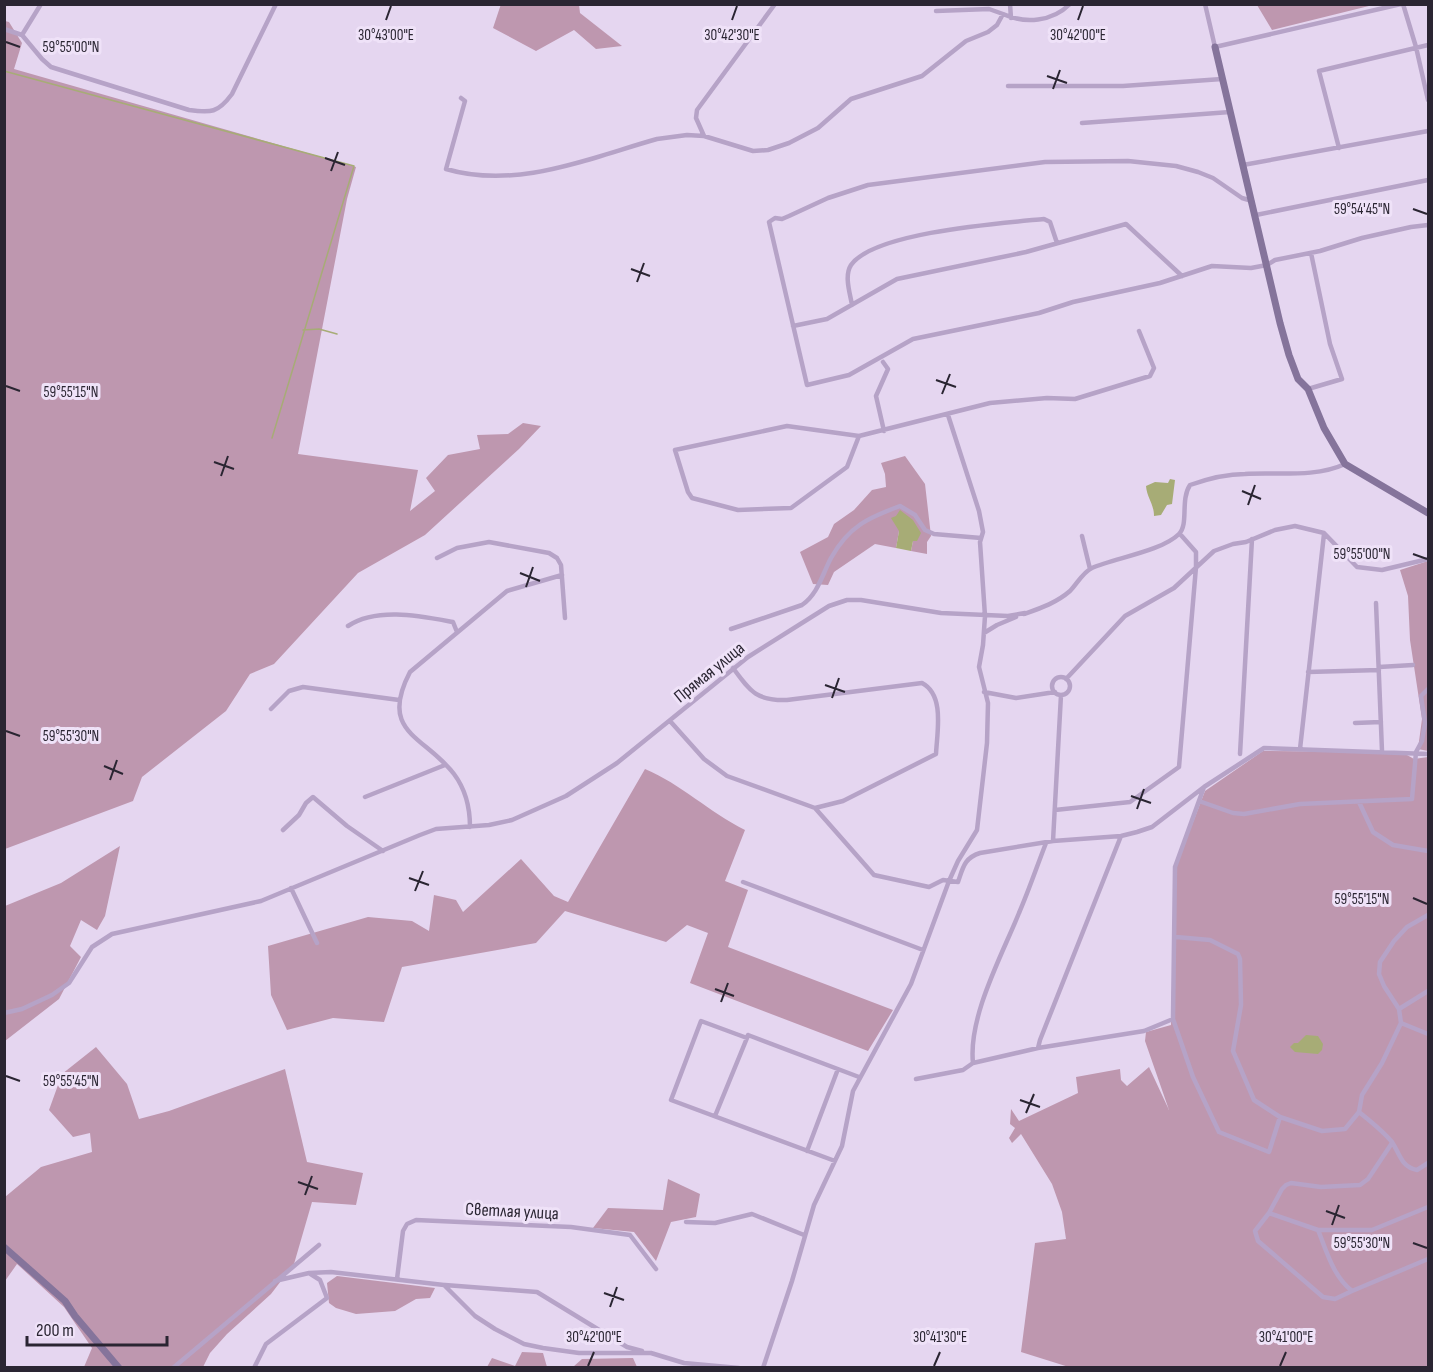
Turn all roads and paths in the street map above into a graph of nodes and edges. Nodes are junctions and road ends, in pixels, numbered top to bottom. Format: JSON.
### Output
{"nodes":[{"id":1,"x":41,"y":4,"type":"edge"},
{"id":2,"x":775,"y":4,"type":"edge"},
{"id":3,"x":1010,"y":4,"type":"edge"},
{"id":4,"x":1070,"y":4,"type":"edge"},
{"id":5,"x":1205,"y":4,"type":"edge"},
{"id":6,"x":1402,"y":4,"type":"edge"},
{"id":7,"x":276,"y":5,"type":"edge"},
{"id":8,"x":283,"y":9,"type":"dead end"},
{"id":9,"x":936,"y":11,"type":"dead end"},
{"id":10,"x":1003,"y":14,"type":"junction"},
{"id":11,"x":1011,"y":18,"type":"junction"},
{"id":12,"x":4,"y":29,"type":"edge"},
{"id":13,"x":22,"y":35,"type":"junction"},
{"id":14,"x":1428,"y":45,"type":"edge"},
{"id":15,"x":1416,"y":46,"type":"junction"},
{"id":16,"x":1215,"y":47,"type":"junction"},
{"id":17,"x":1222,"y":79,"type":"junction"},
{"id":18,"x":1008,"y":86,"type":"dead end"},
{"id":19,"x":461,"y":98,"type":"dead end"},
{"id":20,"x":1428,"y":100,"type":"edge"},
{"id":21,"x":1230,"y":111,"type":"junction"},
{"id":22,"x":1082,"y":123,"type":"dead end"},
{"id":23,"x":1428,"y":131,"type":"edge"},
{"id":24,"x":704,"y":136,"type":"junction"},
{"id":25,"x":1340,"y":148,"type":"junction"},
{"id":26,"x":1243,"y":165,"type":"junction"},
{"id":27,"x":1428,"y":180,"type":"edge"},
{"id":28,"x":1252,"y":201,"type":"junction"},
{"id":29,"x":1256,"y":215,"type":"junction"},
{"id":30,"x":1428,"y":225,"type":"edge"},
{"id":31,"x":1057,"y":243,"type":"junction"},
{"id":32,"x":1311,"y":253,"type":"junction"},
{"id":33,"x":1267,"y":266,"type":"junction"},
{"id":34,"x":1182,"y":276,"type":"junction"},
{"id":35,"x":852,"y":305,"type":"junction"},
{"id":36,"x":793,"y":326,"type":"junction"},
{"id":37,"x":1139,"y":331,"type":"dead end"},
{"id":38,"x":883,"y":362,"type":"dead end"},
{"id":39,"x":1308,"y":389,"type":"junction"},
{"id":40,"x":948,"y":415,"type":"junction"},
{"id":41,"x":884,"y":430,"type":"junction"},
{"id":42,"x":859,"y":436,"type":"junction"},
{"id":43,"x":1345,"y":464,"type":"junction"},
{"id":44,"x":1428,"y":513,"type":"edge"},
{"id":45,"x":1324,"y":533,"type":"junction"},
{"id":46,"x":1180,"y":534,"type":"junction"},
{"id":47,"x":1082,"y":537,"type":"dead end"},
{"id":48,"x":981,"y":538,"type":"junction"},
{"id":49,"x":1252,"y":539,"type":"junction"},
{"id":50,"x":437,"y":558,"type":"dead end"},
{"id":51,"x":1428,"y":559,"type":"edge"},
{"id":52,"x":1196,"y":567,"type":"junction"},
{"id":53,"x":1090,"y":569,"type":"junction"},
{"id":54,"x":562,"y":575,"type":"junction"},
{"id":55,"x":1376,"y":603,"type":"dead end"},
{"id":56,"x":1025,"y":613,"type":"junction"},
{"id":57,"x":985,"y":616,"type":"junction"},
{"id":58,"x":565,"y":618,"type":"dead end"},
{"id":59,"x":348,"y":626,"type":"dead end"},
{"id":60,"x":731,"y":629,"type":"dead end"},
{"id":61,"x":457,"y":632,"type":"junction"},
{"id":62,"x":984,"y":633,"type":"junction"},
{"id":63,"x":1413,"y":665,"type":"dead end"},
{"id":64,"x":733,"y":668,"type":"junction"},
{"id":65,"x":1379,"y":668,"type":"junction"},
{"id":66,"x":1308,"y":672,"type":"junction"},
{"id":67,"x":1066,"y":679,"type":"junction"},
{"id":68,"x":1428,"y":689,"type":"edge"},
{"id":69,"x":984,"y":692,"type":"junction"},
{"id":70,"x":1055,"y":692,"type":"junction"},
{"id":71,"x":1061,"y":695,"type":"junction"},
{"id":72,"x":399,"y":700,"type":"junction"},
{"id":73,"x":271,"y":709,"type":"dead end"},
{"id":74,"x":670,"y":721,"type":"junction"},
{"id":75,"x":1381,"y":722,"type":"junction"},
{"id":76,"x":1355,"y":723,"type":"dead end"},
{"id":77,"x":1300,"y":749,"type":"junction"},
{"id":78,"x":1382,"y":751,"type":"junction"},
{"id":79,"x":1416,"y":752,"type":"junction"},
{"id":80,"x":1240,"y":754,"type":"dead end"},
{"id":81,"x":1428,"y":754,"type":"edge"},
{"id":82,"x":446,"y":765,"type":"junction"},
{"id":83,"x":1204,"y":787,"type":"junction"},
{"id":84,"x":365,"y":797,"type":"dead end"},
{"id":85,"x":1199,"y":801,"type":"junction"},
{"id":86,"x":1359,"y":802,"type":"junction"},
{"id":87,"x":815,"y":808,"type":"junction"},
{"id":88,"x":1055,"y":810,"type":"junction"},
{"id":89,"x":470,"y":826,"type":"junction"},
{"id":90,"x":283,"y":830,"type":"dead end"},
{"id":91,"x":1120,"y":836,"type":"junction"},
{"id":92,"x":1053,"y":842,"type":"junction"},
{"id":93,"x":1046,"y":843,"type":"junction"},
{"id":94,"x":383,"y":851,"type":"junction"},
{"id":95,"x":1428,"y":851,"type":"edge"},
{"id":96,"x":949,"y":881,"type":"junction"},
{"id":97,"x":742,"y":882,"type":"dead end"},
{"id":98,"x":291,"y":888,"type":"junction"},
{"id":99,"x":1428,"y":915,"type":"edge"},
{"id":100,"x":1176,"y":937,"type":"junction"},
{"id":101,"x":318,"y":944,"type":"dead end"},
{"id":102,"x":923,"y":950,"type":"junction"},
{"id":103,"x":1428,"y":992,"type":"edge"},
{"id":104,"x":1399,"y":1009,"type":"junction"},
{"id":105,"x":4,"y":1013,"type":"edge"},
{"id":106,"x":1173,"y":1020,"type":"junction"},
{"id":107,"x":1401,"y":1023,"type":"junction"},
{"id":108,"x":1428,"y":1034,"type":"edge"},
{"id":109,"x":747,"y":1038,"type":"junction"},
{"id":110,"x":1038,"y":1048,"type":"junction"},
{"id":111,"x":973,"y":1063,"type":"junction"},
{"id":112,"x":838,"y":1069,"type":"junction"},
{"id":113,"x":859,"y":1077,"type":"junction"},
{"id":114,"x":916,"y":1079,"type":"dead end"},
{"id":115,"x":1359,"y":1112,"type":"junction"},
{"id":116,"x":715,"y":1116,"type":"junction"},
{"id":117,"x":1280,"y":1117,"type":"junction"},
{"id":118,"x":1392,"y":1143,"type":"junction"},
{"id":119,"x":807,"y":1151,"type":"junction"},
{"id":120,"x":835,"y":1161,"type":"junction"},
{"id":121,"x":1428,"y":1163,"type":"edge"},
{"id":122,"x":1428,"y":1207,"type":"edge"},
{"id":123,"x":1269,"y":1213,"type":"junction"},
{"id":124,"x":686,"y":1222,"type":"dead end"},
{"id":125,"x":1318,"y":1230,"type":"junction"},
{"id":126,"x":804,"y":1235,"type":"junction"},
{"id":127,"x":319,"y":1245,"type":"dead end"},
{"id":128,"x":4,"y":1247,"type":"edge"},
{"id":129,"x":1428,"y":1259,"type":"edge"},
{"id":130,"x":656,"y":1269,"type":"dead end"},
{"id":131,"x":309,"y":1273,"type":"junction"},
{"id":132,"x":397,"y":1279,"type":"junction"},
{"id":133,"x":275,"y":1281,"type":"junction"},
{"id":134,"x":444,"y":1285,"type":"junction"},
{"id":135,"x":1352,"y":1291,"type":"junction"},
{"id":136,"x":651,"y":1353,"type":"junction"},
{"id":137,"x":119,"y":1368,"type":"edge"},
{"id":138,"x":173,"y":1368,"type":"edge"},
{"id":139,"x":254,"y":1368,"type":"edge"},
{"id":140,"x":739,"y":1368,"type":"edge"},
{"id":141,"x":763,"y":1368,"type":"edge"}],
"edges":[{"from":1,"to":13,"type":"street"},
{"from":2,"to":24,"type":"street"},
{"from":3,"to":11,"type":"street"},
{"from":4,"to":11,"type":"street"},
{"from":5,"to":16,"type":"street"},
{"from":6,"to":15,"type":"street"},
{"from":6,"to":16,"type":"street"},
{"from":7,"to":8,"type":"street"},
{"from":7,"to":13,"type":"street"},
{"from":9,"to":10,"type":"street"},
{"from":10,"to":11,"type":"street"},
{"from":10,"to":24,"type":"street"},
{"from":12,"to":13,"type":"street"},
{"from":14,"to":15,"type":"street"},
{"from":15,"to":20,"type":"street"},
{"from":15,"to":25,"type":"street"},
{"from":16,"to":17,"type":"street"},
{"from":17,"to":18,"type":"street"},
{"from":17,"to":21,"type":"street"},
{"from":19,"to":24,"type":"street"},
{"from":21,"to":22,"type":"street"},
{"from":21,"to":26,"type":"street"},
{"from":23,"to":25,"type":"street"},
{"from":25,"to":26,"type":"street"},
{"from":26,"to":28,"type":"street"},
{"from":27,"to":29,"type":"street"},
{"from":28,"to":29,"type":"street"},
{"from":28,"to":36,"type":"street"},
{"from":29,"to":33,"type":"street"},
{"from":30,"to":32,"type":"street"},
{"from":31,"to":34,"type":"street"},
{"from":31,"to":35,"type":"street"},
{"from":31,"to":35,"type":"street"},
{"from":32,"to":33,"type":"street"},
{"from":32,"to":39,"type":"street"},
{"from":33,"to":34,"type":"street"},
{"from":33,"to":39,"type":"street"},
{"from":34,"to":36,"type":"street"},
{"from":35,"to":36,"type":"street"},
{"from":37,"to":40,"type":"street"},
{"from":38,"to":41,"type":"street"},
{"from":39,"to":43,"type":"street"},
{"from":40,"to":41,"type":"street"},
{"from":40,"to":48,"type":"street"},
{"from":41,"to":42,"type":"street"},
{"from":42,"to":42,"type":"street"},
{"from":43,"to":44,"type":"street"},
{"from":43,"to":46,"type":"street"},
{"from":45,"to":49,"type":"street"},
{"from":45,"to":51,"type":"street"},
{"from":45,"to":66,"type":"street"},
{"from":46,"to":52,"type":"street"},
{"from":46,"to":53,"type":"street"},
{"from":47,"to":53,"type":"street"},
{"from":48,"to":57,"type":"street"},
{"from":48,"to":60,"type":"street"},
{"from":49,"to":52,"type":"street"},
{"from":49,"to":80,"type":"street"},
{"from":50,"to":54,"type":"street"},
{"from":52,"to":67,"type":"street"},
{"from":52,"to":88,"type":"street"},
{"from":53,"to":56,"type":"street"},
{"from":54,"to":58,"type":"street"},
{"from":54,"to":61,"type":"street"},
{"from":55,"to":65,"type":"street"},
{"from":56,"to":57,"type":"street","name":"Прямая улица"},
{"from":56,"to":62,"type":"street"},
{"from":57,"to":62,"type":"street"},
{"from":57,"to":64,"type":"street","name":"Прямая улица"},
{"from":59,"to":61,"type":"street"},
{"from":61,"to":72,"type":"street"},
{"from":62,"to":69,"type":"street"},
{"from":63,"to":65,"type":"street"},
{"from":64,"to":74,"type":"street","name":"Прямая улица"},
{"from":64,"to":87,"type":"street"},
{"from":65,"to":66,"type":"street"},
{"from":65,"to":75,"type":"street"},
{"from":66,"to":77,"type":"street"},
{"from":67,"to":70,"type":"street"},
{"from":67,"to":71,"type":"street"},
{"from":68,"to":79,"type":"street"},
{"from":69,"to":70,"type":"street"},
{"from":69,"to":96,"type":"street"},
{"from":70,"to":71,"type":"street"},
{"from":71,"to":88,"type":"street"},
{"from":72,"to":73,"type":"street"},
{"from":72,"to":82,"type":"street"},
{"from":74,"to":87,"type":"street"},
{"from":74,"to":89,"type":"street","name":"Прямая улица"},
{"from":75,"to":76,"type":"street"},
{"from":75,"to":78,"type":"street"},
{"from":77,"to":78,"type":"street"},
{"from":77,"to":83,"type":"street"},
{"from":78,"to":79,"type":"street"},
{"from":79,"to":81,"type":"street"},
{"from":79,"to":86,"type":"street"},
{"from":82,"to":84,"type":"street"},
{"from":82,"to":89,"type":"street"},
{"from":83,"to":85,"type":"street"},
{"from":83,"to":91,"type":"street"},
{"from":85,"to":86,"type":"street"},
{"from":85,"to":100,"type":"street"},
{"from":86,"to":95,"type":"street"},
{"from":87,"to":96,"type":"street"},
{"from":88,"to":92,"type":"street"},
{"from":89,"to":94,"type":"street","name":"Прямая улица"},
{"from":90,"to":94,"type":"street"},
{"from":91,"to":92,"type":"street"},
{"from":91,"to":110,"type":"street"},
{"from":92,"to":93,"type":"street"},
{"from":93,"to":96,"type":"street"},
{"from":93,"to":111,"type":"street"},
{"from":94,"to":98,"type":"street","name":"Прямая улица"},
{"from":96,"to":102,"type":"street"},
{"from":97,"to":102,"type":"street"},
{"from":98,"to":101,"type":"street"},
{"from":98,"to":105,"type":"street","name":"Прямая улица"},
{"from":99,"to":104,"type":"street"},
{"from":100,"to":106,"type":"street"},
{"from":100,"to":117,"type":"street"},
{"from":102,"to":113,"type":"street"},
{"from":103,"to":104,"type":"street"},
{"from":104,"to":107,"type":"street"},
{"from":106,"to":110,"type":"street"},
{"from":106,"to":117,"type":"street"},
{"from":107,"to":108,"type":"street"},
{"from":107,"to":115,"type":"street"},
{"from":109,"to":112,"type":"street"},
{"from":109,"to":116,"type":"street"},
{"from":109,"to":116,"type":"street"},
{"from":110,"to":111,"type":"street"},
{"from":111,"to":114,"type":"street"},
{"from":112,"to":113,"type":"street"},
{"from":112,"to":119,"type":"street"},
{"from":113,"to":120,"type":"street"},
{"from":115,"to":117,"type":"street"},
{"from":115,"to":118,"type":"street"},
{"from":116,"to":119,"type":"street"},
{"from":118,"to":121,"type":"street"},
{"from":118,"to":123,"type":"street"},
{"from":119,"to":120,"type":"street"},
{"from":120,"to":126,"type":"street"},
{"from":122,"to":125,"type":"street"},
{"from":123,"to":125,"type":"street"},
{"from":123,"to":135,"type":"street"},
{"from":124,"to":126,"type":"street"},
{"from":125,"to":135,"type":"street"},
{"from":126,"to":141,"type":"street"},
{"from":127,"to":133,"type":"street"},
{"from":128,"to":137,"type":"street"},
{"from":129,"to":135,"type":"street"},
{"from":130,"to":132,"type":"street","name":"Светлая улица"},
{"from":131,"to":132,"type":"street"},
{"from":131,"to":133,"type":"street"},
{"from":131,"to":139,"type":"street"},
{"from":132,"to":134,"type":"street"},
{"from":133,"to":138,"type":"street"},
{"from":134,"to":136,"type":"street"},
{"from":134,"to":136,"type":"street"},
{"from":136,"to":140,"type":"street"}]}
